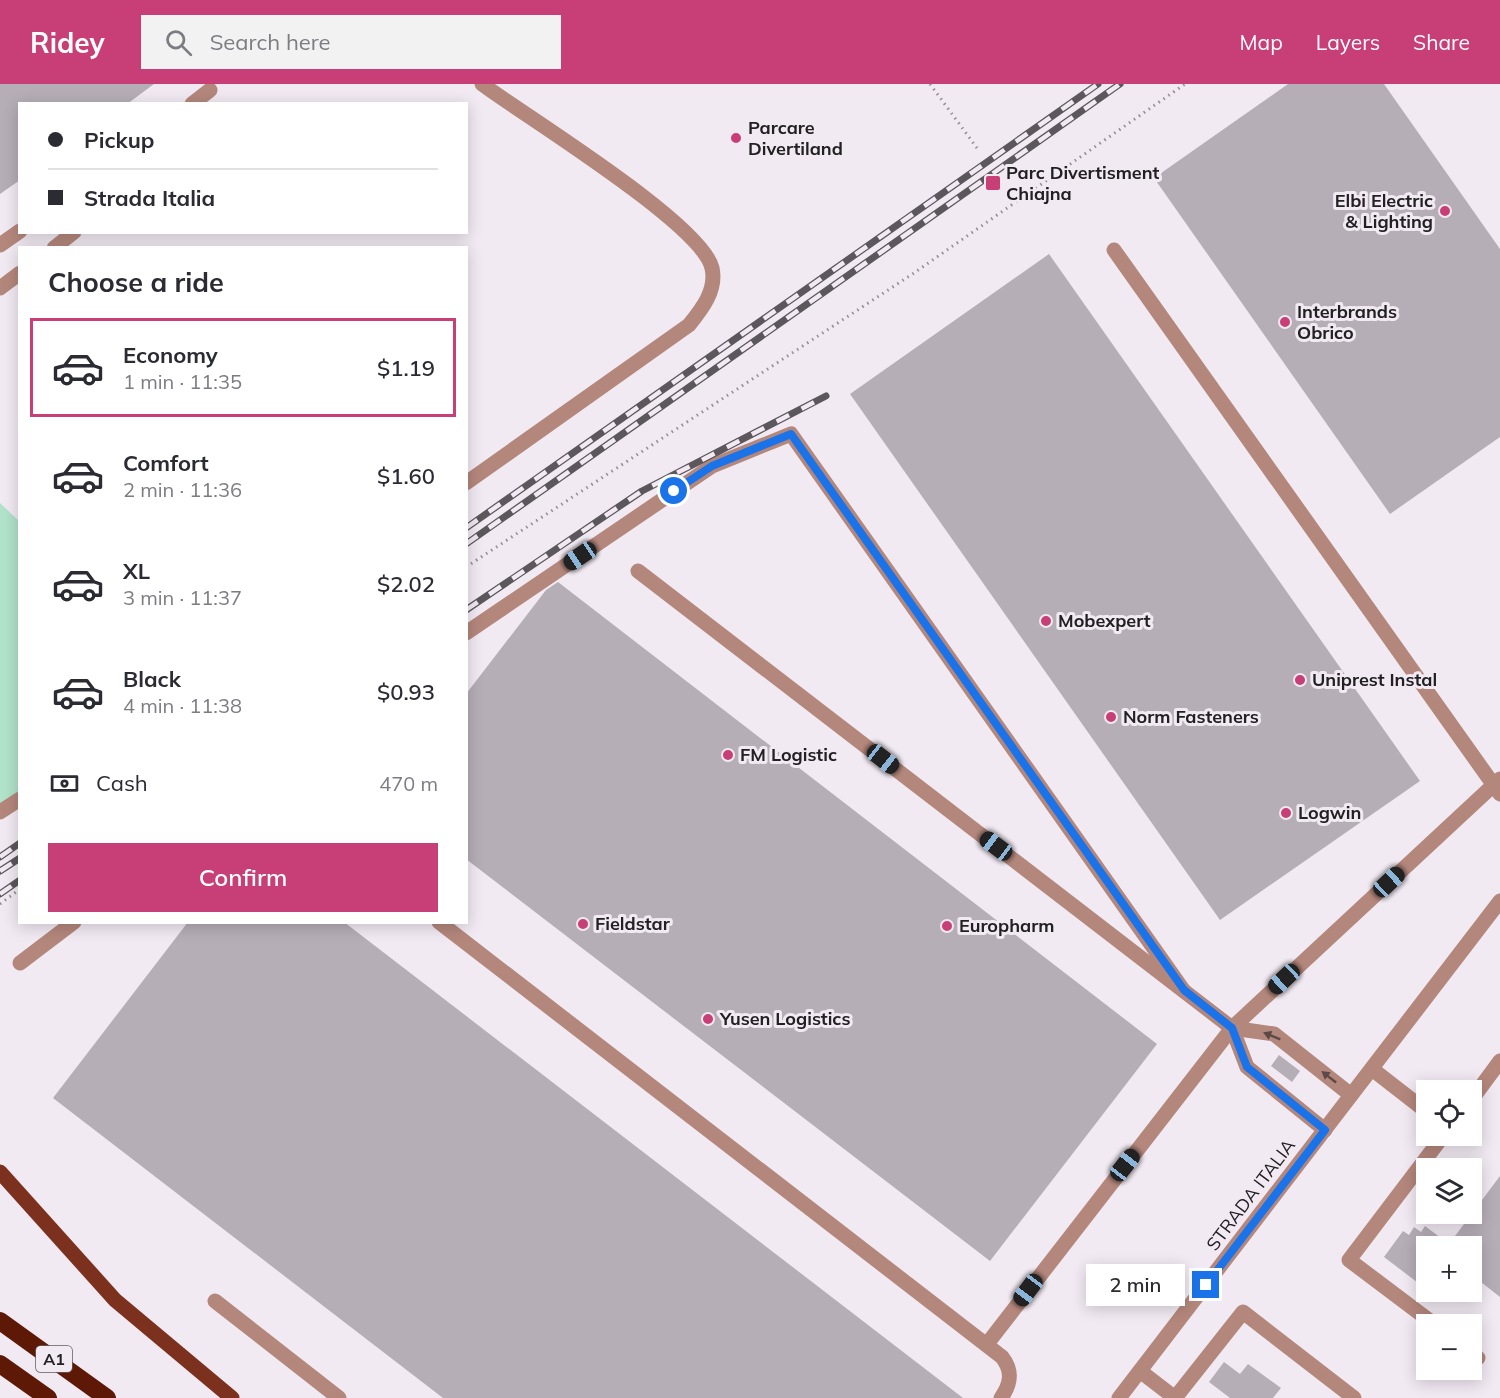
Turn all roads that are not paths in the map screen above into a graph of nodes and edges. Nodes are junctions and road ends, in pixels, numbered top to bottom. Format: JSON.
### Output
{"nodes":[{"id":1,"x":482,"y":84,"type":"edge"},
{"id":2,"x":210,"y":90,"type":"dead end"},
{"id":3,"x":195,"y":102,"type":"edge"},
{"id":4,"x":18,"y":232,"type":"edge"},
{"id":5,"x":72,"y":234,"type":"edge"},
{"id":6,"x":0,"y":245,"type":"edge"},
{"id":7,"x":56,"y":246,"type":"edge"},
{"id":8,"x":1114,"y":250,"type":"dead end"},
{"id":9,"x":18,"y":274,"type":"edge"},
{"id":10,"x":0,"y":288,"type":"edge"},
{"id":11,"x":468,"y":482,"type":"edge"},
{"id":12,"x":638,"y":571,"type":"dead end"},
{"id":13,"x":468,"y":632,"type":"edge"},
{"id":14,"x":1498,"y":786,"type":"edge"},
{"id":15,"x":18,"y":800,"type":"edge"},
{"id":16,"x":0,"y":812,"type":"edge"},
{"id":17,"x":1500,"y":901,"type":"edge"},
{"id":18,"x":71,"y":924,"type":"edge"},
{"id":19,"x":442,"y":924,"type":"edge"},
{"id":20,"x":20,"y":963,"type":"dead end"},
{"id":21,"x":1184,"y":990,"type":"junction"},
{"id":22,"x":1232,"y":1028,"type":"junction"},
{"id":23,"x":1500,"y":1061,"type":"edge"},
{"id":24,"x":1372,"y":1069,"type":"junction"},
{"id":25,"x":1482,"y":1085,"type":"edge"},
{"id":26,"x":1351,"y":1095,"type":"junction"},
{"id":27,"x":1416,"y":1103,"type":"edge"},
{"id":28,"x":1325,"y":1130,"type":"junction"},
{"id":29,"x":1435,"y":1146,"type":"edge"},
{"id":30,"x":0,"y":1173,"type":"edge"},
{"id":31,"x":216,"y":1301,"type":"dead end"},
{"id":32,"x":1421,"y":1314,"type":"edge"},
{"id":33,"x":0,"y":1321,"type":"edge"},
{"id":34,"x":987,"y":1344,"type":"junction"},
{"id":35,"x":0,"y":1366,"type":"edge"},
{"id":36,"x":1140,"y":1371,"type":"junction"},
{"id":37,"x":35,"y":1398,"type":"edge"},
{"id":38,"x":48,"y":1398,"type":"edge"},
{"id":39,"x":107,"y":1398,"type":"edge"},
{"id":40,"x":232,"y":1398,"type":"edge"},
{"id":41,"x":339,"y":1398,"type":"edge"},
{"id":42,"x":1000,"y":1398,"type":"edge"},
{"id":43,"x":1119,"y":1398,"type":"edge"},
{"id":44,"x":1354,"y":1398,"type":"edge"}],
"edges":[{"from":1,"to":11,"type":"street"},
{"from":2,"to":3,"type":"street"},
{"from":4,"to":6,"type":"street"},
{"from":5,"to":7,"type":"street"},
{"from":8,"to":14,"type":"street"},
{"from":9,"to":10,"type":"street"},
{"from":12,"to":21,"type":"street"},
{"from":13,"to":21,"type":"street"},
{"from":14,"to":22,"type":"street"},
{"from":15,"to":16,"type":"street"},
{"from":17,"to":24,"type":"street","name":"STRADA ITALIA"},
{"from":18,"to":20,"type":"street"},
{"from":19,"to":34,"type":"street"},
{"from":21,"to":22,"type":"street"},
{"from":26,"to":22,"type":"street","one_way":true},
{"from":22,"to":28,"type":"street"},
{"from":22,"to":34,"type":"street"},
{"from":23,"to":25,"type":"street"},
{"from":24,"to":26,"type":"street","name":"STRADA ITALIA"},
{"from":24,"to":27,"type":"street"},
{"from":26,"to":28,"type":"street","name":"STRADA ITALIA"},
{"from":28,"to":36,"type":"street","name":"STRADA ITALIA"},
{"from":29,"to":32,"type":"street"},
{"from":30,"to":40,"type":"main road"},
{"from":31,"to":41,"type":"street"},
{"from":33,"to":39,"type":"highway","number":"A1"},
{"from":34,"to":42,"type":"street"},
{"from":35,"to":37,"type":"highway"},
{"from":35,"to":38,"type":"highway","number":"A1"},
{"from":36,"to":43,"type":"street","name":"STRADA ITALIA"},
{"from":36,"to":44,"type":"street"}]}
